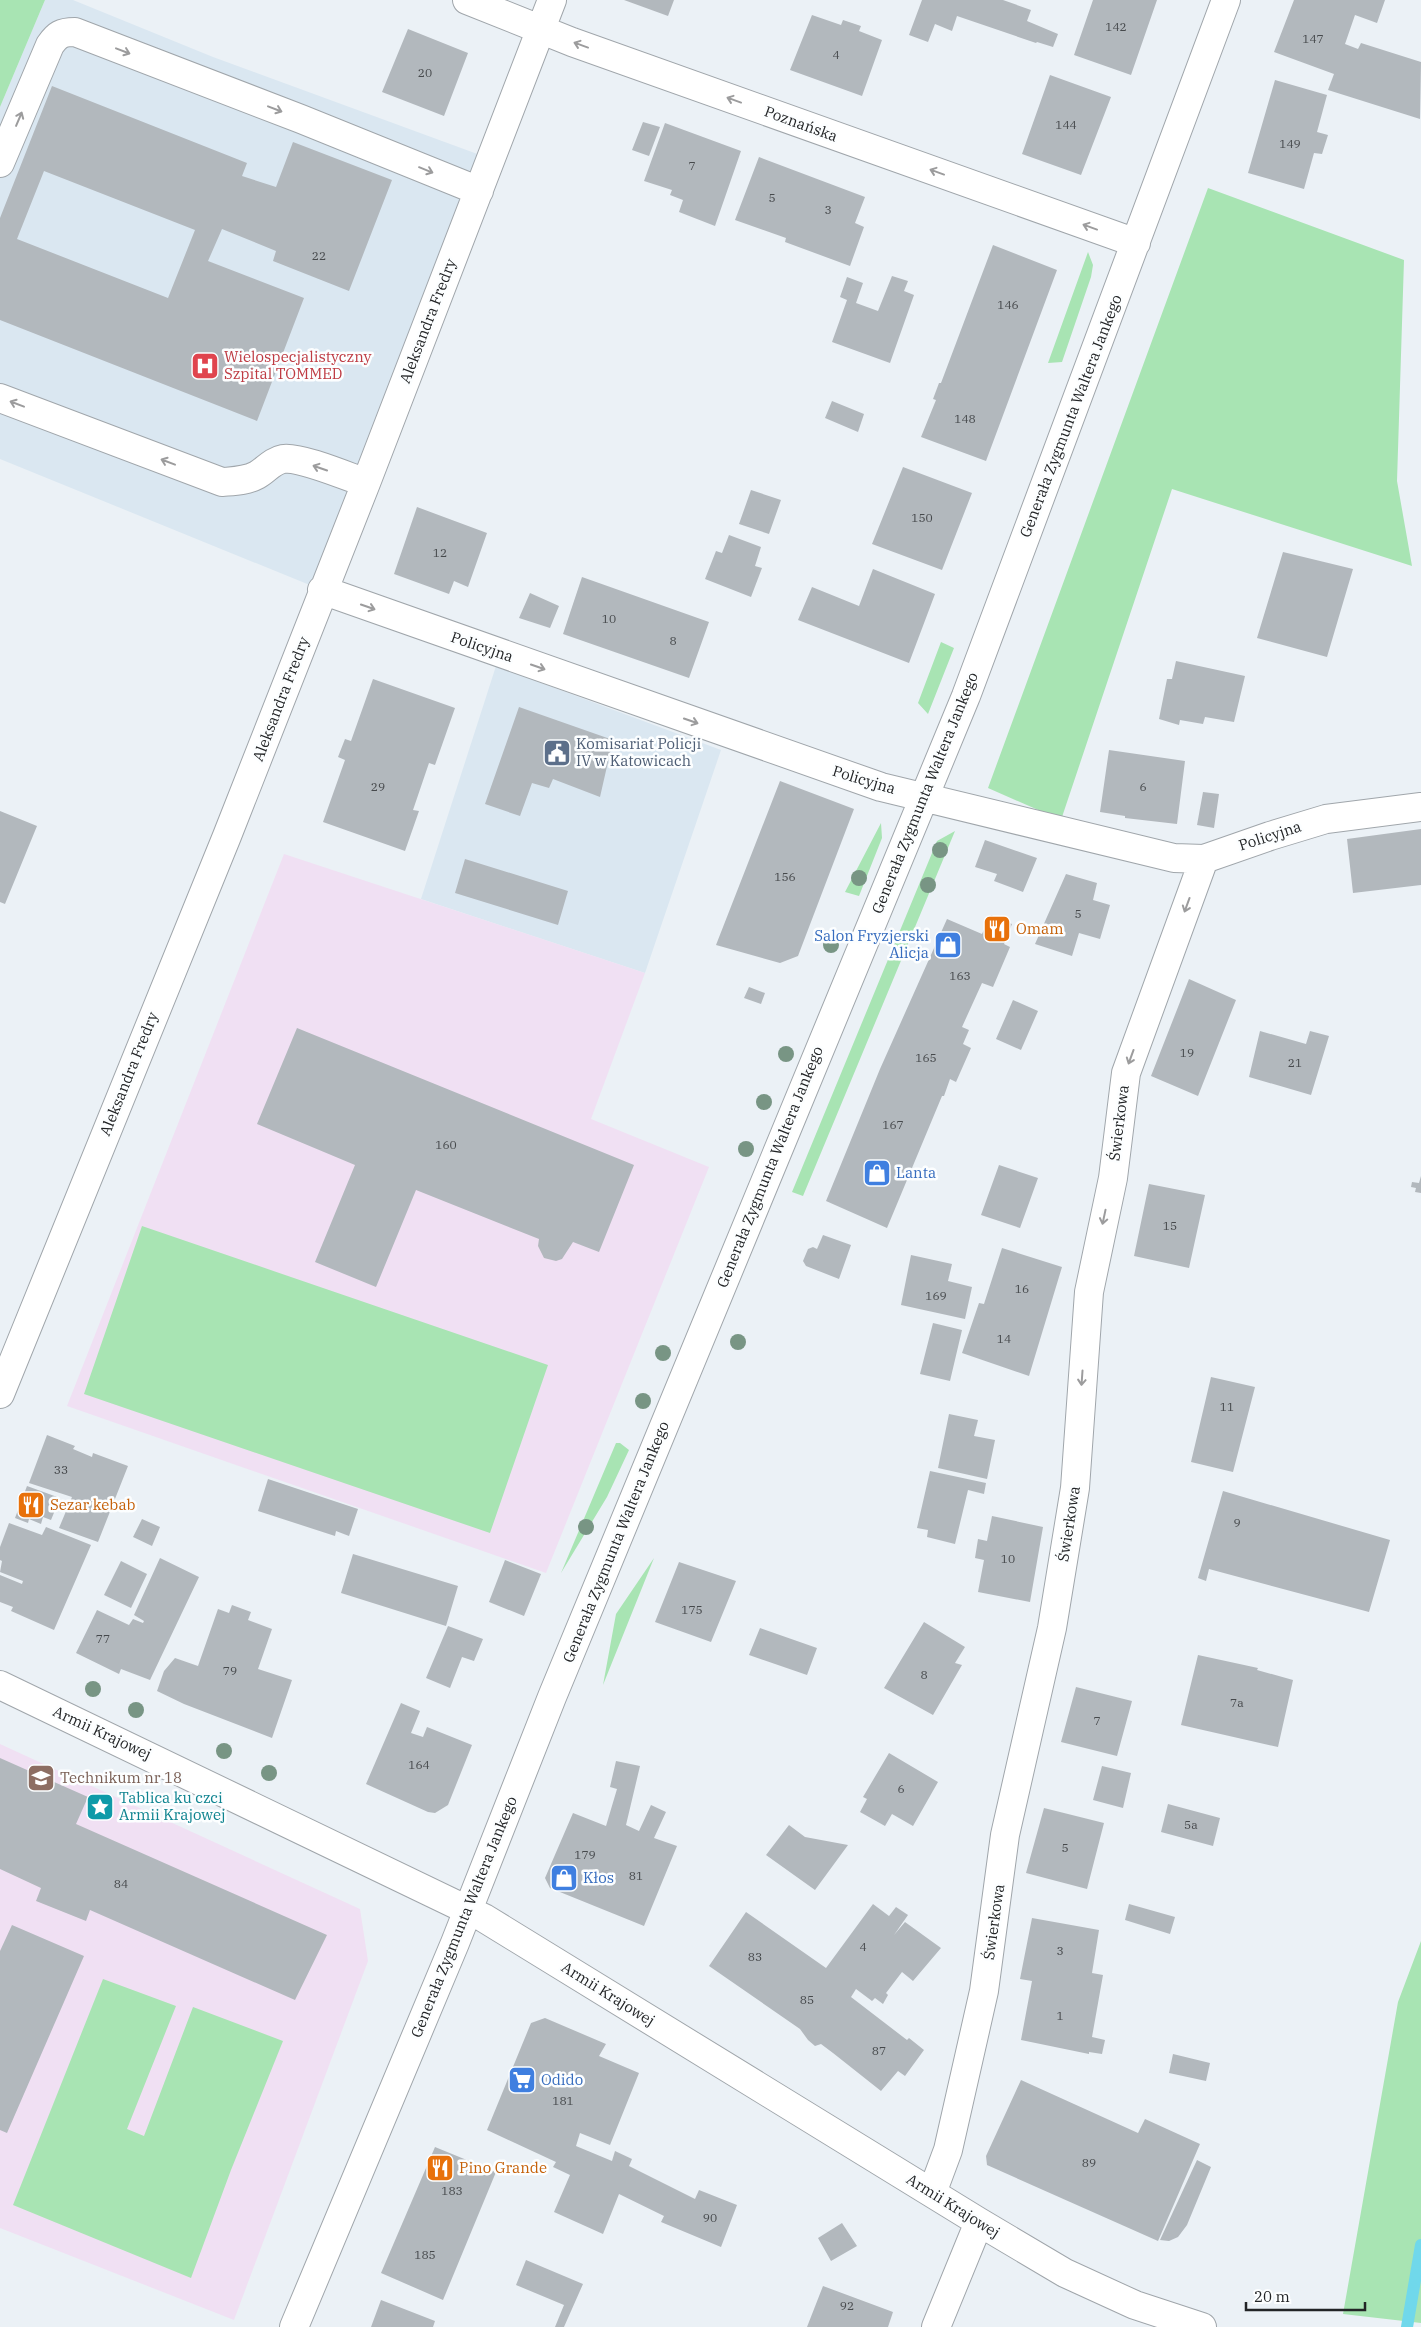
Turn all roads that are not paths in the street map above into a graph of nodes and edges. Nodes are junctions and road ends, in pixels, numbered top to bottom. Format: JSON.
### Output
{"nodes":[{"id":1,"x":467,"y":0,"type":"edge"},
{"id":2,"x":552,"y":0,"type":"edge"},
{"id":3,"x":1226,"y":0,"type":"edge"},
{"id":4,"x":540,"y":31,"type":"junction"},
{"id":5,"x":0,"y":164,"type":"edge"},
{"id":6,"x":479,"y":191,"type":"junction"},
{"id":7,"x":1136,"y":243,"type":"junction"},
{"id":8,"x":0,"y":398,"type":"edge"},
{"id":9,"x":366,"y":483,"type":"junction"},
{"id":10,"x":322,"y":590,"type":"junction"},
{"id":11,"x":924,"y":796,"type":"junction"},
{"id":12,"x":1421,"y":807,"type":"edge"},
{"id":13,"x":1204,"y":859,"type":"junction"},
{"id":14,"x":0,"y":1394,"type":"edge"},
{"id":15,"x":0,"y":1685,"type":"edge"},
{"id":16,"x":468,"y":1909,"type":"junction"},
{"id":17,"x":932,"y":2192,"type":"junction"},
{"id":18,"x":978,"y":2222,"type":"junction"},
{"id":19,"x":294,"y":2327,"type":"edge"},
{"id":20,"x":936,"y":2327,"type":"edge"},
{"id":21,"x":1202,"y":2327,"type":"edge"}],
"edges":[{"from":1,"to":4,"type":"street","name":"Poznańska"},
{"from":2,"to":4,"type":"street","name":"Aleksandra Fredry"},
{"from":3,"to":7,"type":"street","name":"Generała Zygmunta Waltera Jankego"},
{"from":4,"to":6,"type":"street","name":"Aleksandra Fredry"},
{"from":7,"to":4,"type":"street","name":"Poznańska","one_way":true},
{"from":5,"to":6,"type":"street","one_way":true},
{"from":6,"to":9,"type":"street","name":"Aleksandra Fredry"},
{"from":7,"to":11,"type":"street","name":"Generała Zygmunta Waltera Jankego"},
{"from":9,"to":8,"type":"street","one_way":true},
{"from":9,"to":10,"type":"street","name":"Aleksandra Fredry"},
{"from":10,"to":11,"type":"street","name":"Policyjna","one_way":true},
{"from":10,"to":14,"type":"street","name":"Aleksandra Fredry"},
{"from":11,"to":13,"type":"street","name":"Policyjna"},
{"from":11,"to":16,"type":"street","name":"Generała Zygmunta Waltera Jankego"},
{"from":12,"to":13,"type":"street","name":"Policyjna"},
{"from":13,"to":17,"type":"street","name":"Świerkowa","one_way":true},
{"from":15,"to":16,"type":"street","name":"Armii Krajowej"},
{"from":16,"to":17,"type":"street","name":"Armii Krajowej"},
{"from":16,"to":19,"type":"street","name":"Generała Zygmunta Waltera Jankego"},
{"from":17,"to":18,"type":"street","name":"Armii Krajowej"},
{"from":18,"to":20,"type":"street"},
{"from":18,"to":21,"type":"street","name":"Armii Krajowej"}]}
